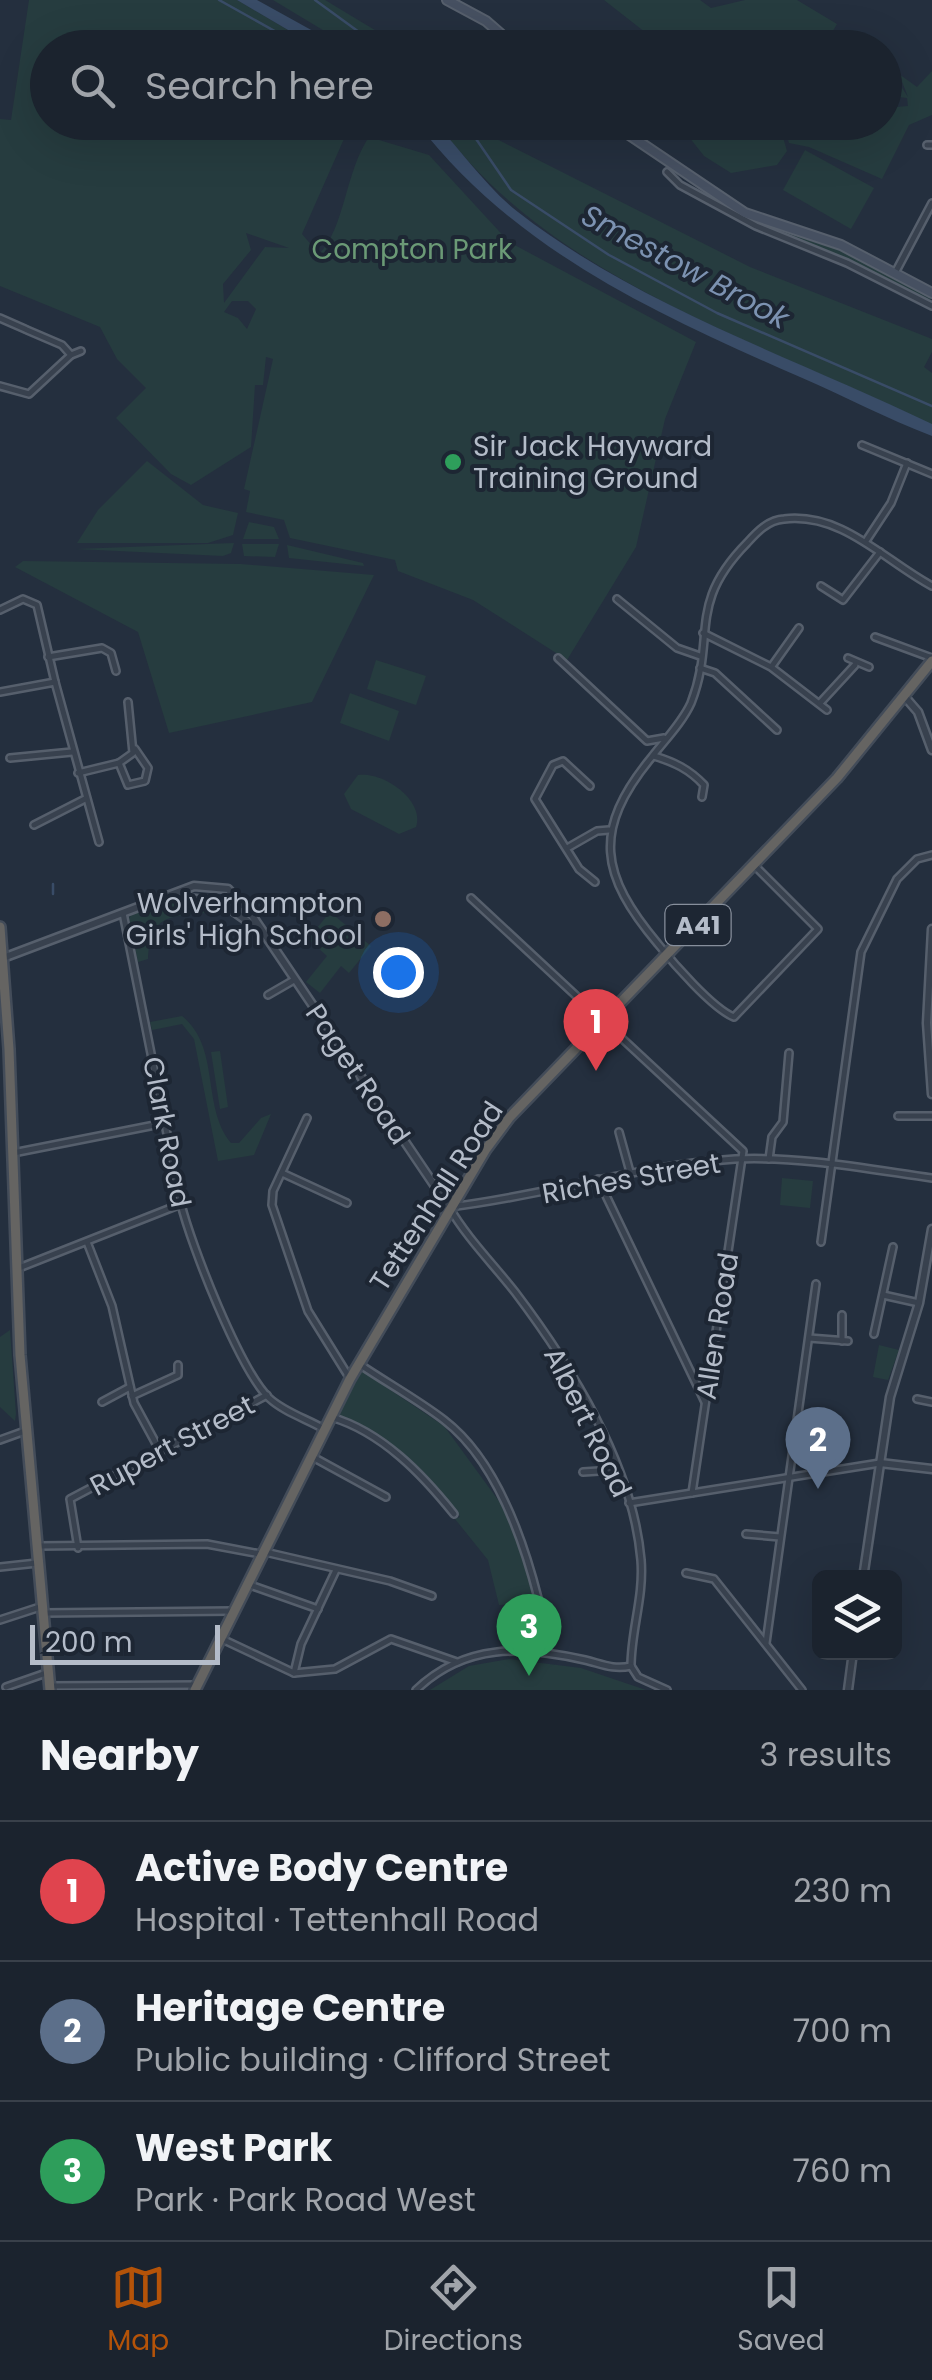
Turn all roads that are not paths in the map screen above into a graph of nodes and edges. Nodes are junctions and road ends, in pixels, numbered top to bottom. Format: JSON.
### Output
{"nodes":[{"id":1,"x":446,"y":0,"type":"edge"},
{"id":2,"x":496,"y":30,"type":"edge"},
{"id":3,"x":636,"y":140,"type":"edge"},
{"id":4,"x":682,"y":171,"type":"junction"},
{"id":5,"x":666,"y":172,"type":"dead end"},
{"id":6,"x":673,"y":181,"type":"junction"},
{"id":7,"x":932,"y":203,"type":"edge"},
{"id":8,"x":895,"y":273,"type":"junction"},
{"id":9,"x":932,"y":293,"type":"edge"},
{"id":10,"x":932,"y":306,"type":"edge"},
{"id":11,"x":0,"y":318,"type":"edge"},
{"id":12,"x":81,"y":352,"type":"dead end"},
{"id":13,"x":70,"y":354,"type":"junction"},
{"id":14,"x":0,"y":386,"type":"edge"},
{"id":15,"x":862,"y":444,"type":"dead end"},
{"id":16,"x":907,"y":463,"type":"junction"},
{"id":17,"x":931,"y":464,"type":"edge"},
{"id":18,"x":930,"y":473,"type":"edge"},
{"id":19,"x":866,"y":541,"type":"junction"},
{"id":20,"x":880,"y":552,"type":"junction"},
{"id":21,"x":821,"y":586,"type":"dead end"},
{"id":22,"x":932,"y":586,"type":"edge"},
{"id":23,"x":617,"y":599,"type":"dead end"},
{"id":24,"x":0,"y":610,"type":"edge"},
{"id":25,"x":787,"y":628,"type":"dead end"},
{"id":26,"x":799,"y":628,"type":"dead end"},
{"id":27,"x":703,"y":633,"type":"junction"},
{"id":28,"x":794,"y":635,"type":"junction"},
{"id":29,"x":875,"y":637,"type":"dead end"},
{"id":30,"x":701,"y":656,"type":"junction"},
{"id":31,"x":48,"y":657,"type":"junction"},
{"id":32,"x":558,"y":658,"type":"dead end"},
{"id":33,"x":848,"y":658,"type":"dead end"},
{"id":34,"x":932,"y":659,"type":"edge"},
{"id":35,"x":855,"y":665,"type":"junction"},
{"id":36,"x":869,"y":666,"type":"dead end"},
{"id":37,"x":772,"y":667,"type":"junction"},
{"id":38,"x":700,"y":668,"type":"junction"},
{"id":39,"x":116,"y":671,"type":"dead end"},
{"id":40,"x":55,"y":682,"type":"junction"},
{"id":41,"x":0,"y":692,"type":"edge"},
{"id":42,"x":905,"y":697,"type":"junction"},
{"id":43,"x":128,"y":702,"type":"dead end"},
{"id":44,"x":820,"y":703,"type":"junction"},
{"id":45,"x":827,"y":710,"type":"dead end"},
{"id":46,"x":777,"y":730,"type":"dead end"},
{"id":47,"x":667,"y":738,"type":"junction"},
{"id":48,"x":647,"y":740,"type":"junction"},
{"id":49,"x":136,"y":749,"type":"junction"},
{"id":50,"x":932,"y":750,"type":"edge"},
{"id":51,"x":72,"y":752,"type":"junction"},
{"id":52,"x":652,"y":757,"type":"junction"},
{"id":53,"x":10,"y":758,"type":"dead end"},
{"id":54,"x":119,"y":763,"type":"junction"},
{"id":55,"x":78,"y":773,"type":"junction"},
{"id":56,"x":585,"y":780,"type":"junction"},
{"id":57,"x":578,"y":785,"type":"dead end"},
{"id":58,"x":590,"y":786,"type":"dead end"},
{"id":59,"x":702,"y":797,"type":"dead end"},
{"id":60,"x":85,"y":799,"type":"junction"},
{"id":61,"x":34,"y":825,"type":"dead end"},
{"id":62,"x":609,"y":830,"type":"junction"},
{"id":63,"x":99,"y":842,"type":"dead end"},
{"id":64,"x":569,"y":847,"type":"junction"},
{"id":65,"x":932,"y":855,"type":"edge"},
{"id":66,"x":755,"y":866,"type":"junction"},
{"id":67,"x":595,"y":882,"type":"dead end"},
{"id":68,"x":167,"y":897,"type":"junction"},
{"id":69,"x":471,"y":898,"type":"dead end"},
{"id":70,"x":123,"y":913,"type":"junction"},
{"id":71,"x":0,"y":928,"type":"edge"},
{"id":72,"x":932,"y":929,"type":"edge"},
{"id":73,"x":268,"y":940,"type":"junction"},
{"id":74,"x":668,"y":956,"type":"junction"},
{"id":75,"x":3,"y":958,"type":"junction"},
{"id":76,"x":931,"y":960,"type":"edge"},
{"id":77,"x":294,"y":980,"type":"junction"},
{"id":78,"x":268,"y":995,"type":"dead end"},
{"id":79,"x":606,"y":1020,"type":"junction"},
{"id":80,"x":788,"y":1053,"type":"dead end"},
{"id":81,"x":931,"y":1062,"type":"edge"},
{"id":82,"x":932,"y":1094,"type":"edge"},
{"id":83,"x":898,"y":1116,"type":"dead end"},
{"id":84,"x":932,"y":1116,"type":"edge"},
{"id":85,"x":307,"y":1118,"type":"dead end"},
{"id":86,"x":165,"y":1123,"type":"junction"},
{"id":87,"x":619,"y":1132,"type":"dead end"},
{"id":88,"x":13,"y":1153,"type":"junction"},
{"id":89,"x":769,"y":1158,"type":"junction"},
{"id":90,"x":744,"y":1159,"type":"junction"},
{"id":91,"x":831,"y":1165,"type":"junction"},
{"id":92,"x":282,"y":1172,"type":"junction"},
{"id":93,"x":631,"y":1174,"type":"junction"},
{"id":94,"x":932,"y":1178,"type":"edge"},
{"id":95,"x":598,"y":1180,"type":"junction"},
{"id":96,"x":347,"y":1203,"type":"dead end"},
{"id":97,"x":181,"y":1204,"type":"junction"},
{"id":98,"x":449,"y":1207,"type":"junction"},
{"id":99,"x":932,"y":1229,"type":"edge"},
{"id":100,"x":87,"y":1242,"type":"junction"},
{"id":101,"x":821,"y":1242,"type":"dead end"},
{"id":102,"x":893,"y":1247,"type":"dead end"},
{"id":103,"x":930,"y":1259,"type":"edge"},
{"id":104,"x":16,"y":1268,"type":"junction"},
{"id":105,"x":816,"y":1284,"type":"dead end"},
{"id":106,"x":882,"y":1295,"type":"junction"},
{"id":107,"x":919,"y":1303,"type":"junction"},
{"id":108,"x":842,"y":1316,"type":"dead end"},
{"id":109,"x":874,"y":1334,"type":"dead end"},
{"id":110,"x":809,"y":1338,"type":"junction"},
{"id":111,"x":359,"y":1364,"type":"junction"},
{"id":112,"x":178,"y":1365,"type":"dead end"},
{"id":113,"x":350,"y":1379,"type":"junction"},
{"id":114,"x":130,"y":1387,"type":"junction"},
{"id":115,"x":266,"y":1394,"type":"junction"},
{"id":116,"x":132,"y":1396,"type":"junction"},
{"id":117,"x":917,"y":1399,"type":"dead end"},
{"id":118,"x":102,"y":1402,"type":"dead end"},
{"id":119,"x":932,"y":1402,"type":"edge"},
{"id":120,"x":705,"y":1404,"type":"junction"},
{"id":121,"x":331,"y":1417,"type":"junction"},
{"id":122,"x":324,"y":1430,"type":"junction"},
{"id":123,"x":28,"y":1431,"type":"junction"},
{"id":124,"x":0,"y":1440,"type":"edge"},
{"id":125,"x":160,"y":1451,"type":"junction"},
{"id":126,"x":311,"y":1456,"type":"junction"},
{"id":127,"x":880,"y":1464,"type":"junction"},
{"id":128,"x":932,"y":1469,"type":"edge"},
{"id":129,"x":616,"y":1470,"type":"junction"},
{"id":130,"x":583,"y":1472,"type":"dead end"},
{"id":131,"x":790,"y":1477,"type":"junction"},
{"id":132,"x":692,"y":1492,"type":"junction"},
{"id":133,"x":386,"y":1497,"type":"dead end"},
{"id":134,"x":629,"y":1503,"type":"junction"},
{"id":135,"x":454,"y":1514,"type":"dead end"},
{"id":136,"x":746,"y":1534,"type":"dead end"},
{"id":137,"x":780,"y":1537,"type":"junction"},
{"id":138,"x":38,"y":1546,"type":"junction"},
{"id":139,"x":78,"y":1548,"type":"junction"},
{"id":140,"x":261,"y":1552,"type":"junction"},
{"id":141,"x":40,"y":1563,"type":"junction"},
{"id":142,"x":0,"y":1567,"type":"edge"},
{"id":143,"x":336,"y":1570,"type":"junction"},
{"id":144,"x":864,"y":1570,"type":"edge"},
{"id":145,"x":686,"y":1572,"type":"dead end"},
{"id":146,"x":246,"y":1583,"type":"junction"},
{"id":147,"x":432,"y":1596,"type":"dead end"},
{"id":148,"x":538,"y":1598,"type":"dead end"},
{"id":149,"x":318,"y":1608,"type":"junction"},
{"id":150,"x":44,"y":1610,"type":"junction"},
{"id":151,"x":233,"y":1610,"type":"junction"},
{"id":152,"x":0,"y":1620,"type":"edge"},
{"id":153,"x":220,"y":1638,"type":"junction"},
{"id":154,"x":766,"y":1643,"type":"junction"},
{"id":155,"x":852,"y":1660,"type":"edge"},
{"id":156,"x":456,"y":1662,"type":"junction"},
{"id":157,"x":631,"y":1666,"type":"junction"},
{"id":158,"x":49,"y":1672,"type":"junction"},
{"id":159,"x":294,"y":1673,"type":"junction"},
{"id":160,"x":6,"y":1687,"type":"dead end"},
{"id":161,"x":50,"y":1688,"type":"edge"},
{"id":162,"x":196,"y":1688,"type":"edge"},
{"id":163,"x":416,"y":1690,"type":"edge"},
{"id":164,"x":667,"y":1690,"type":"edge"},
{"id":165,"x":802,"y":1690,"type":"edge"},
{"id":166,"x":848,"y":1690,"type":"edge"}],
"edges":[{"from":1,"to":2,"type":"main road"},
{"from":3,"to":4,"type":"main road"},
{"from":4,"to":6,"type":"street"},
{"from":4,"to":8,"type":"main road"},
{"from":5,"to":6,"type":"street"},
{"from":6,"to":10,"type":"street"},
{"from":7,"to":8,"type":"street"},
{"from":8,"to":9,"type":"main road"},
{"from":11,"to":13,"type":"street"},
{"from":12,"to":13,"type":"street"},
{"from":13,"to":14,"type":"street"},
{"from":15,"to":16,"type":"street"},
{"from":16,"to":18,"type":"street"},
{"from":16,"to":19,"type":"street"},
{"from":17,"to":18,"type":"street"},
{"from":19,"to":20,"type":"street"},
{"from":19,"to":27,"type":"street"},
{"from":20,"to":21,"type":"street"},
{"from":20,"to":22,"type":"street"},
{"from":23,"to":30,"type":"street"},
{"from":24,"to":31,"type":"street"},
{"from":25,"to":28,"type":"street"},
{"from":26,"to":28,"type":"street"},
{"from":27,"to":30,"type":"street"},
{"from":27,"to":37,"type":"street"},
{"from":28,"to":37,"type":"street"},
{"from":29,"to":34,"type":"street"},
{"from":30,"to":38,"type":"street"},
{"from":31,"to":39,"type":"street"},
{"from":31,"to":40,"type":"street"},
{"from":32,"to":48,"type":"street"},
{"from":33,"to":35,"type":"street"},
{"from":34,"to":42,"type":"highway","name":"Tettenhall Road","number":"A41"},
{"from":35,"to":36,"type":"street"},
{"from":35,"to":44,"type":"street"},
{"from":37,"to":44,"type":"street"},
{"from":38,"to":46,"type":"street"},
{"from":38,"to":47,"type":"street"},
{"from":40,"to":41,"type":"street"},
{"from":40,"to":51,"type":"street"},
{"from":42,"to":50,"type":"street"},
{"from":42,"to":66,"type":"highway","name":"Tettenhall Road","number":"A41"},
{"from":43,"to":49,"type":"street"},
{"from":44,"to":45,"type":"street"},
{"from":47,"to":48,"type":"street"},
{"from":47,"to":52,"type":"street"},
{"from":48,"to":52,"type":"street"},
{"from":49,"to":54,"type":"street"},
{"from":49,"to":54,"type":"street"},
{"from":51,"to":53,"type":"street"},
{"from":51,"to":55,"type":"street"},
{"from":52,"to":59,"type":"street"},
{"from":52,"to":62,"type":"street"},
{"from":54,"to":55,"type":"street"},
{"from":55,"to":60,"type":"street"},
{"from":56,"to":57,"type":"street"},
{"from":56,"to":58,"type":"street"},
{"from":56,"to":64,"type":"street"},
{"from":60,"to":61,"type":"street"},
{"from":60,"to":63,"type":"street"},
{"from":62,"to":64,"type":"street"},
{"from":62,"to":74,"type":"street"},
{"from":64,"to":67,"type":"street"},
{"from":65,"to":91,"type":"street"},
{"from":66,"to":74,"type":"highway","name":"Tettenhall Road","number":"A41"},
{"from":66,"to":74,"type":"street"},
{"from":68,"to":70,"type":"street","name":"Paget Road"},
{"from":68,"to":73,"type":"street","name":"Paget Road"},
{"from":68,"to":73,"type":"street","name":"Paget Road"},
{"from":69,"to":79,"type":"street"},
{"from":70,"to":75,"type":"street"},
{"from":70,"to":86,"type":"street","name":"Clark Road"},
{"from":71,"to":75,"type":"highway"},
{"from":72,"to":76,"type":"street"},
{"from":73,"to":77,"type":"street","name":"Paget Road"},
{"from":74,"to":79,"type":"highway","name":"Tettenhall Road","number":"A41"},
{"from":75,"to":88,"type":"highway"},
{"from":76,"to":81,"type":"street"},
{"from":77,"to":78,"type":"street"},
{"from":77,"to":98,"type":"street","name":"Paget Road"},
{"from":79,"to":90,"type":"street"},
{"from":79,"to":98,"type":"highway","name":"Tettenhall Road","number":"A41"},
{"from":80,"to":89,"type":"street"},
{"from":81,"to":82,"type":"street"},
{"from":83,"to":84,"type":"street"},
{"from":85,"to":92,"type":"street"},
{"from":86,"to":88,"type":"street"},
{"from":86,"to":97,"type":"street","name":"Clark Road"},
{"from":87,"to":93,"type":"street"},
{"from":88,"to":104,"type":"highway"},
{"from":89,"to":90,"type":"street","name":"Riches Street"},
{"from":89,"to":91,"type":"street","name":"Riches Street"},
{"from":90,"to":93,"type":"street","name":"Riches Street"},
{"from":90,"to":120,"type":"street","name":"Allen Road"},
{"from":91,"to":94,"type":"street","name":"Riches Street"},
{"from":91,"to":101,"type":"street"},
{"from":92,"to":96,"type":"street"},
{"from":92,"to":113,"type":"street"},
{"from":93,"to":95,"type":"street","name":"Riches Street"},
{"from":95,"to":98,"type":"street","name":"Riches Street"},
{"from":95,"to":120,"type":"street"},
{"from":97,"to":100,"type":"street"},
{"from":97,"to":115,"type":"street","name":"Clark Road"},
{"from":98,"to":111,"type":"highway","name":"Tettenhall Road","number":"A41"},
{"from":98,"to":129,"type":"street","name":"Albert Road"},
{"from":99,"to":103,"type":"street"},
{"from":100,"to":104,"type":"street"},
{"from":100,"to":114,"type":"street"},
{"from":102,"to":106,"type":"street"},
{"from":103,"to":107,"type":"street"},
{"from":104,"to":123,"type":"highway"},
{"from":105,"to":110,"type":"street"},
{"from":106,"to":107,"type":"street"},
{"from":106,"to":109,"type":"street"},
{"from":107,"to":127,"type":"street"},
{"from":108,"to":110,"type":"street"},
{"from":110,"to":131,"type":"street"},
{"from":111,"to":113,"type":"highway","name":"Tettenhall Road","number":"A41"},
{"from":111,"to":148,"type":"street"},
{"from":112,"to":116,"type":"street"},
{"from":113,"to":121,"type":"highway","name":"Tettenhall Road","number":"A41"},
{"from":114,"to":116,"type":"street"},
{"from":114,"to":118,"type":"street"},
{"from":115,"to":122,"type":"street","name":"Clark Road"},
{"from":115,"to":125,"type":"street","name":"Rupert Street"},
{"from":116,"to":125,"type":"street"},
{"from":117,"to":119,"type":"street"},
{"from":120,"to":132,"type":"street","name":"Allen Road"},
{"from":121,"to":122,"type":"highway","name":"Tettenhall Road","number":"A41"},
{"from":121,"to":135,"type":"street"},
{"from":122,"to":126,"type":"highway","name":"Tettenhall Road","number":"A41"},
{"from":123,"to":124,"type":"street"},
{"from":123,"to":138,"type":"highway"},
{"from":125,"to":139,"type":"street","name":"Rupert Street"},
{"from":126,"to":133,"type":"street"},
{"from":126,"to":140,"type":"highway","name":"Tettenhall Road","number":"A41"},
{"from":127,"to":128,"type":"street"},
{"from":127,"to":131,"type":"street"},
{"from":127,"to":144,"type":"street"},
{"from":129,"to":130,"type":"street"},
{"from":129,"to":134,"type":"street","name":"Albert Road"},
{"from":131,"to":132,"type":"street"},
{"from":131,"to":137,"type":"street"},
{"from":132,"to":134,"type":"street"},
{"from":134,"to":157,"type":"street","name":"Albert Road"},
{"from":136,"to":137,"type":"street"},
{"from":137,"to":154,"type":"street"},
{"from":138,"to":139,"type":"street"},
{"from":138,"to":141,"type":"highway"},
{"from":139,"to":140,"type":"street"},
{"from":140,"to":143,"type":"street"},
{"from":140,"to":146,"type":"highway","name":"Tettenhall Road","number":"A41"},
{"from":141,"to":142,"type":"street"},
{"from":141,"to":150,"type":"highway"},
{"from":143,"to":147,"type":"street"},
{"from":143,"to":149,"type":"street"},
{"from":145,"to":154,"type":"street"},
{"from":146,"to":149,"type":"street"},
{"from":146,"to":151,"type":"highway","name":"Tettenhall Road","number":"A41"},
{"from":149,"to":159,"type":"street"},
{"from":150,"to":151,"type":"street"},
{"from":150,"to":152,"type":"street"},
{"from":150,"to":158,"type":"highway"},
{"from":151,"to":153,"type":"highway","name":"Tettenhall Road","number":"A41"},
{"from":153,"to":159,"type":"street"},
{"from":153,"to":162,"type":"highway","name":"Tettenhall Road","number":"A41"},
{"from":154,"to":165,"type":"street"},
{"from":155,"to":166,"type":"street"},
{"from":156,"to":157,"type":"street"},
{"from":156,"to":159,"type":"street"},
{"from":156,"to":163,"type":"street"},
{"from":157,"to":164,"type":"street"},
{"from":158,"to":160,"type":"street"},
{"from":158,"to":161,"type":"highway"},
{"from":161,"to":162,"type":"street"}]}
